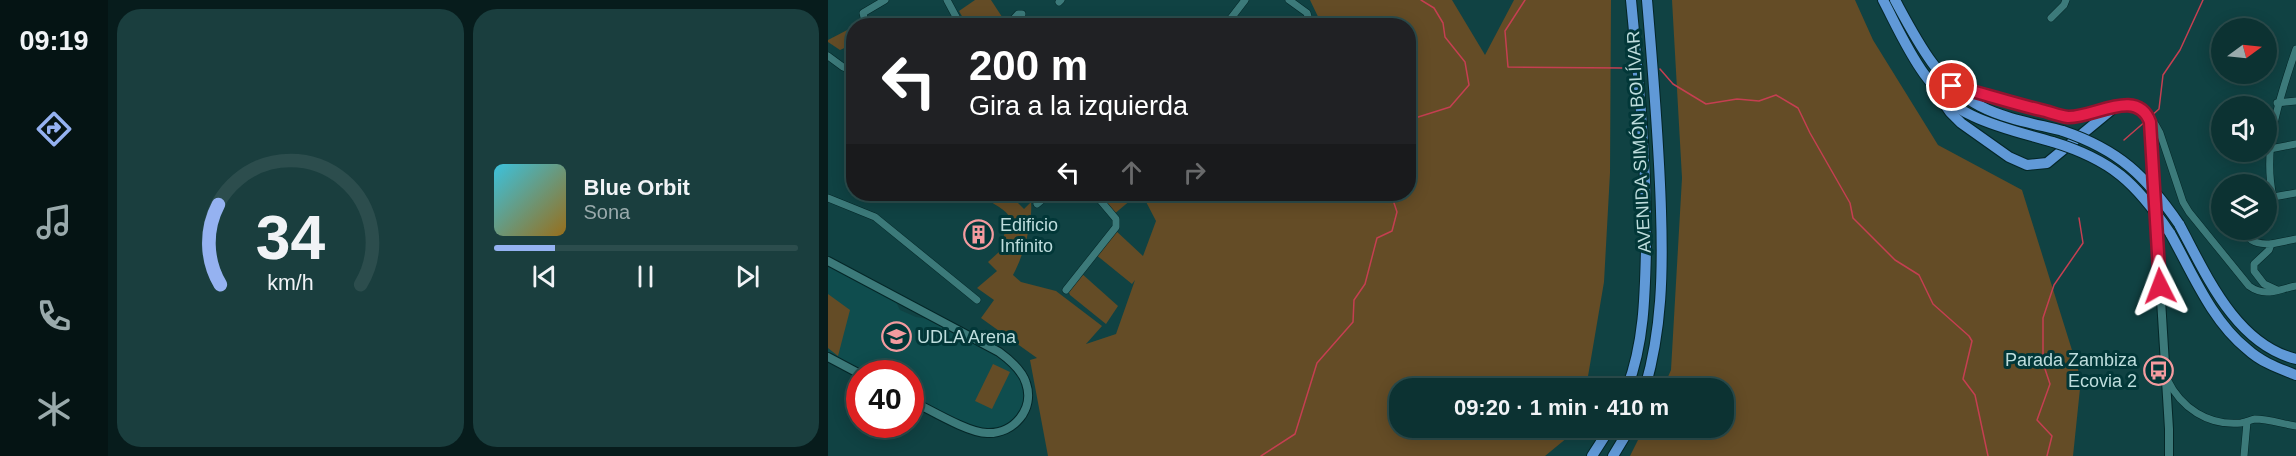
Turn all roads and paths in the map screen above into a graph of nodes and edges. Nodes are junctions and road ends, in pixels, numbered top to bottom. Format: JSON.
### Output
{"nodes":[{"id":1,"x":885,"y":0,"type":"edge"},
{"id":2,"x":947,"y":0,"type":"edge"},
{"id":3,"x":1245,"y":0,"type":"edge"},
{"id":4,"x":1289,"y":0,"type":"edge"},
{"id":5,"x":1631,"y":0,"type":"edge"},
{"id":6,"x":1647,"y":0,"type":"edge"},
{"id":7,"x":1883,"y":0,"type":"edge"},
{"id":8,"x":1895,"y":0,"type":"edge"},
{"id":9,"x":2066,"y":0,"type":"edge"},
{"id":10,"x":1022,"y":14,"type":"dead end"},
{"id":11,"x":864,"y":18,"type":"edge"},
{"id":12,"x":957,"y":18,"type":"edge"},
{"id":13,"x":1014,"y":18,"type":"edge"},
{"id":14,"x":1231,"y":18,"type":"edge"},
{"id":15,"x":1309,"y":18,"type":"edge"},
{"id":16,"x":2050,"y":18,"type":"dead end"},
{"id":17,"x":2296,"y":48,"type":"edge"},
{"id":18,"x":828,"y":56,"type":"edge"},
{"id":19,"x":846,"y":68,"type":"edge"},
{"id":20,"x":1952,"y":86,"type":"junction"},
{"id":21,"x":1936,"y":88,"type":"junction"},
{"id":22,"x":2296,"y":101,"type":"edge"},
{"id":23,"x":2277,"y":104,"type":"joint"},
{"id":24,"x":2115,"y":106,"type":"junction"},
{"id":25,"x":2150,"y":122,"type":"junction"},
{"id":26,"x":2296,"y":144,"type":"edge"},
{"id":27,"x":2277,"y":147,"type":"edge"},
{"id":28,"x":2296,"y":194,"type":"edge"},
{"id":29,"x":2277,"y":196,"type":"edge"},
{"id":30,"x":828,"y":198,"type":"edge"},
{"id":31,"x":1041,"y":201,"type":"edge"},
{"id":32,"x":1100,"y":201,"type":"edge"},
{"id":33,"x":1037,"y":204,"type":"dead end"},
{"id":34,"x":2296,"y":239,"type":"edge"},
{"id":35,"x":2251,"y":240,"type":"edge"},
{"id":36,"x":2271,"y":244,"type":"junction"},
{"id":37,"x":828,"y":261,"type":"edge"},
{"id":38,"x":2296,"y":286,"type":"edge"},
{"id":39,"x":1066,"y":290,"type":"dead end"},
{"id":40,"x":2277,"y":290,"type":"junction"},
{"id":41,"x":977,"y":300,"type":"dead end"},
{"id":42,"x":828,"y":357,"type":"edge"},
{"id":43,"x":2296,"y":359,"type":"edge"},
{"id":44,"x":846,"y":367,"type":"edge"},
{"id":45,"x":2165,"y":374,"type":"junction"},
{"id":46,"x":2296,"y":375,"type":"edge"},
{"id":47,"x":1631,"y":378,"type":"edge"},
{"id":48,"x":1649,"y":378,"type":"edge"},
{"id":49,"x":924,"y":407,"type":"edge"},
{"id":50,"x":2247,"y":422,"type":"junction"},
{"id":51,"x":2296,"y":426,"type":"edge"},
{"id":52,"x":1604,"y":438,"type":"edge"},
{"id":53,"x":1624,"y":438,"type":"edge"},
{"id":54,"x":1592,"y":456,"type":"edge"},
{"id":55,"x":1613,"y":456,"type":"edge"},
{"id":56,"x":2169,"y":456,"type":"edge"},
{"id":57,"x":2244,"y":456,"type":"edge"}],
"edges":[{"from":1,"to":11,"type":"street"},
{"from":2,"to":12,"type":"street"},
{"from":3,"to":14,"type":"street"},
{"from":4,"to":15,"type":"street"},
{"from":5,"to":47,"type":"highway","name":"AVENIDA SIMÓN BOLÍVAR"},
{"from":6,"to":48,"type":"highway","name":"AVENIDA SIMÓN BOLÍVAR"},
{"from":7,"to":21,"type":"highway"},
{"from":8,"to":20,"type":"highway"},
{"from":9,"to":16,"type":"street"},
{"from":10,"to":13,"type":"street"},
{"from":17,"to":23,"type":"street"},
{"from":18,"to":19,"type":"street"},
{"from":20,"to":24,"type":"highway"},
{"from":20,"to":43,"type":"highway","bridge":true},
{"from":21,"to":24,"type":"highway"},
{"from":21,"to":46,"type":"highway","bridge":true},
{"from":22,"to":23,"type":"street"},
{"from":24,"to":25,"type":"street"},
{"from":25,"to":40,"type":"street"},
{"from":25,"to":45,"type":"street"},
{"from":26,"to":27,"type":"street"},
{"from":28,"to":29,"type":"street"},
{"from":30,"to":41,"type":"street"},
{"from":31,"to":33,"type":"street"},
{"from":32,"to":39,"type":"street"},
{"from":34,"to":36,"type":"street"},
{"from":35,"to":36,"type":"street"},
{"from":36,"to":40,"type":"street"},
{"from":37,"to":49,"type":"street"},
{"from":38,"to":40,"type":"street"},
{"from":42,"to":44,"type":"street"},
{"from":45,"to":50,"type":"street"},
{"from":45,"to":56,"type":"street"},
{"from":50,"to":51,"type":"street"},
{"from":50,"to":57,"type":"street"},
{"from":52,"to":54,"type":"highway"},
{"from":53,"to":55,"type":"highway"}]}
